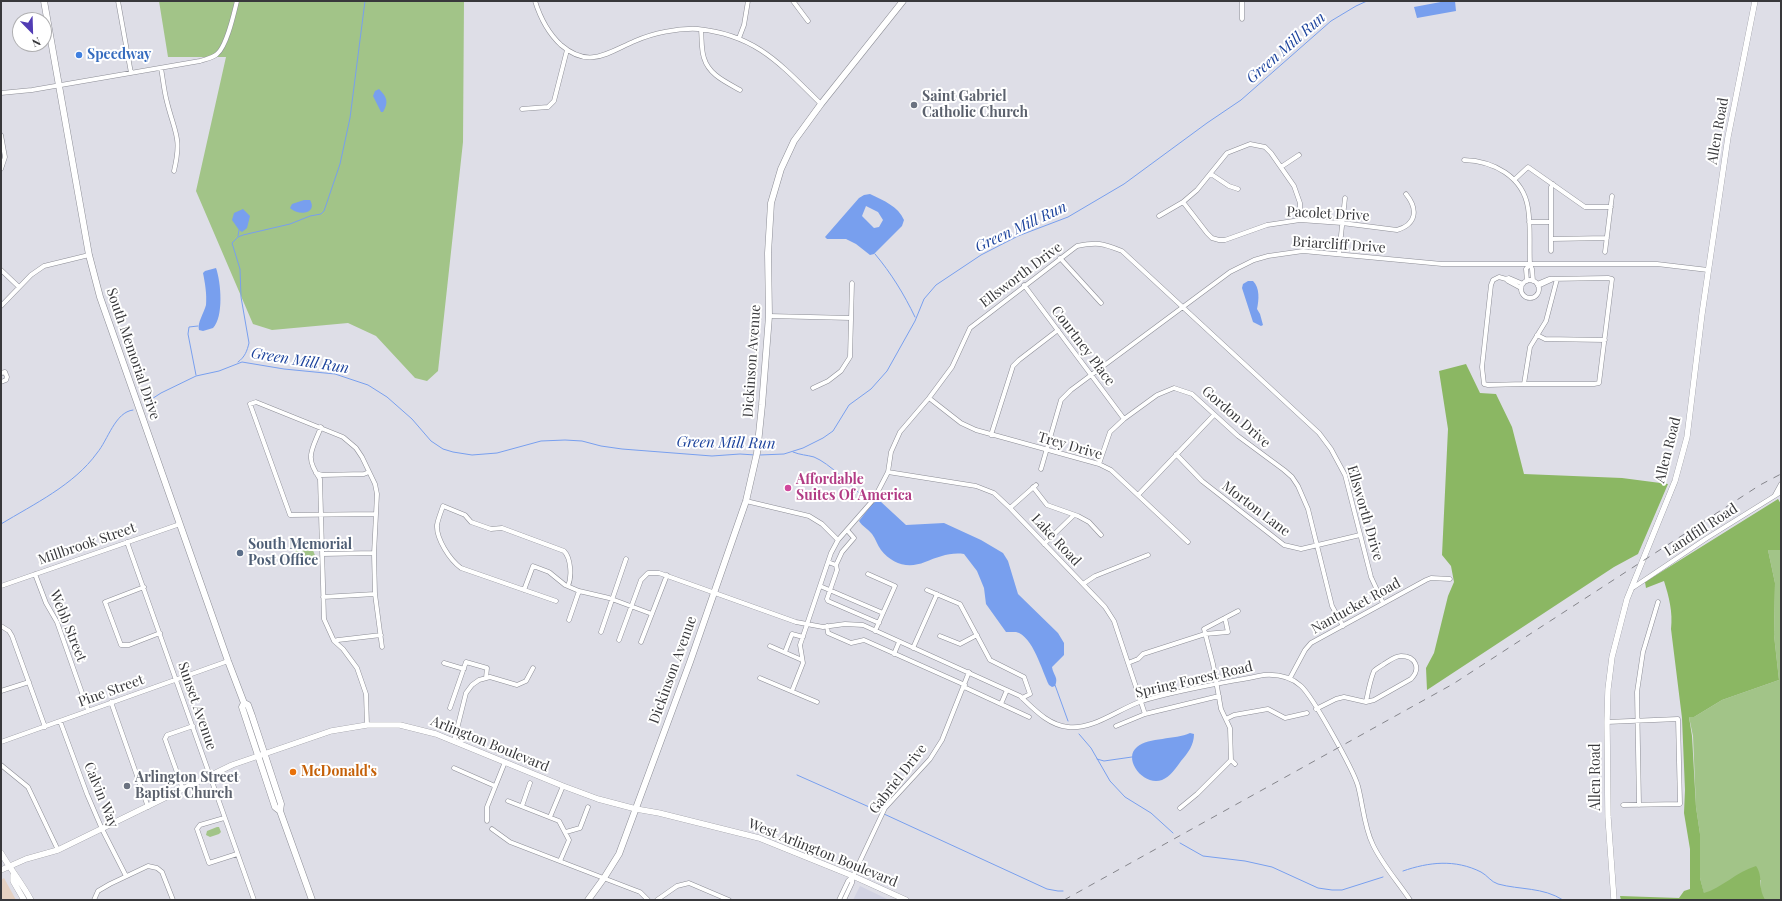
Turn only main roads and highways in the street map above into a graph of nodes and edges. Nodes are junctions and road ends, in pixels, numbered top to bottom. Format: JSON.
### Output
{"nodes":[{"id":1,"x":44,"y":1,"type":"edge"},
{"id":2,"x":904,"y":1,"type":"edge"},
{"id":3,"x":1755,"y":1,"type":"edge"},
{"id":4,"x":244,"y":703,"type":"junction"},
{"id":5,"x":265,"y":753,"type":"junction"},
{"id":6,"x":258,"y":756,"type":"junction"},
{"id":7,"x":636,"y":809,"type":"junction"},
{"id":8,"x":280,"y":810,"type":"junction"},
{"id":9,"x":1,"y":853,"type":"edge"},
{"id":10,"x":9,"y":867,"type":"junction"},
{"id":11,"x":1,"y":870,"type":"edge"},
{"id":12,"x":13,"y":875,"type":"junction"},
{"id":13,"x":24,"y":900,"type":"edge"},
{"id":14,"x":32,"y":900,"type":"edge"},
{"id":15,"x":312,"y":900,"type":"edge"},
{"id":16,"x":588,"y":900,"type":"edge"},
{"id":17,"x":906,"y":900,"type":"edge"},
{"id":18,"x":1614,"y":900,"type":"edge"}],
"edges":[{"from":1,"to":4,"type":"main road","name":"South Memorial Drive"},
{"from":2,"to":7,"type":"main road","name":"Dickinson Avenue"},
{"from":3,"to":18,"type":"main road","name":"Allen Road"},
{"from":4,"to":5,"type":"main road","name":"South Memorial Drive"},
{"from":4,"to":6,"type":"main road","name":"South Memorial Drive"},
{"from":5,"to":6,"type":"main road","name":"Arlington Boulevard"},
{"from":5,"to":7,"type":"main road","name":"Arlington Boulevard"},
{"from":5,"to":8,"type":"main road","name":"South Memorial Drive"},
{"from":6,"to":8,"type":"main road","name":"South Memorial Drive"},
{"from":6,"to":10,"type":"main road","name":"Arlington Boulevard"},
{"from":7,"to":16,"type":"main road","name":"Dickinson Avenue"},
{"from":7,"to":17,"type":"main road","name":"West Arlington Boulevard"},
{"from":8,"to":15,"type":"main road","name":"South Memorial Drive"},
{"from":9,"to":10,"type":"main road"},
{"from":10,"to":11,"type":"main road","name":"Arlington Boulevard"},
{"from":10,"to":12,"type":"main road"},
{"from":12,"to":13,"type":"main road"},
{"from":12,"to":14,"type":"main road"}]}
